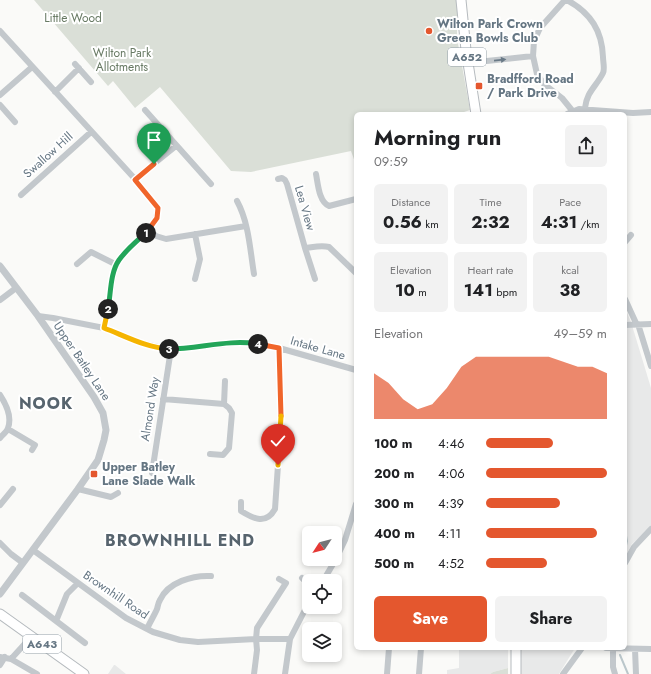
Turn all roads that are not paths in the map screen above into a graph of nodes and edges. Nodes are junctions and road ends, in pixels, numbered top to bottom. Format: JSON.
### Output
{"nodes":[{"id":1,"x":461,"y":0,"type":"edge"},
{"id":2,"x":566,"y":0,"type":"edge"},
{"id":3,"x":578,"y":2,"type":"edge"},
{"id":4,"x":0,"y":31,"type":"edge"},
{"id":5,"x":533,"y":56,"type":"junction"},
{"id":6,"x":468,"y":63,"type":"junction"},
{"id":7,"x":32,"y":67,"type":"junction"},
{"id":8,"x":91,"y":82,"type":"dead end"},
{"id":9,"x":55,"y":92,"type":"junction"},
{"id":10,"x":0,"y":95,"type":"edge"},
{"id":11,"x":0,"y":105,"type":"edge"},
{"id":12,"x":585,"y":108,"type":"junction"},
{"id":13,"x":145,"y":110,"type":"dead end"},
{"id":14,"x":476,"y":112,"type":"edge"},
{"id":15,"x":574,"y":112,"type":"edge"},
{"id":16,"x":623,"y":112,"type":"edge"},
{"id":17,"x":627,"y":112,"type":"edge"},
{"id":18,"x":651,"y":112,"type":"edge"},
{"id":19,"x":15,"y":122,"type":"dead end"},
{"id":20,"x":91,"y":132,"type":"junction"},
{"id":21,"x":176,"y":146,"type":"junction"},
{"id":22,"x":316,"y":174,"type":"dead end"},
{"id":23,"x":278,"y":179,"type":"dead end"},
{"id":24,"x":135,"y":180,"type":"junction"},
{"id":25,"x":210,"y":184,"type":"dead end"},
{"id":26,"x":21,"y":195,"type":"dead end"},
{"id":27,"x":354,"y":200,"type":"edge"},
{"id":28,"x":237,"y":201,"type":"dead end"},
{"id":29,"x":246,"y":226,"type":"junction"},
{"id":30,"x":149,"y":230,"type":"junction"},
{"id":31,"x":195,"y":234,"type":"junction"},
{"id":32,"x":631,"y":235,"type":"dead end"},
{"id":33,"x":627,"y":240,"type":"edge"},
{"id":34,"x":305,"y":248,"type":"junction"},
{"id":35,"x":77,"y":264,"type":"dead end"},
{"id":36,"x":117,"y":265,"type":"junction"},
{"id":37,"x":0,"y":266,"type":"edge"},
{"id":38,"x":354,"y":271,"type":"edge"},
{"id":39,"x":254,"y":274,"type":"dead end"},
{"id":40,"x":195,"y":279,"type":"dead end"},
{"id":41,"x":315,"y":279,"type":"dead end"},
{"id":42,"x":16,"y":288,"type":"junction"},
{"id":43,"x":0,"y":300,"type":"edge"},
{"id":44,"x":627,"y":303,"type":"edge"},
{"id":45,"x":38,"y":316,"type":"junction"},
{"id":46,"x":637,"y":324,"type":"junction"},
{"id":47,"x":651,"y":324,"type":"edge"},
{"id":48,"x":627,"y":325,"type":"edge"},
{"id":49,"x":104,"y":328,"type":"junction"},
{"id":50,"x":279,"y":348,"type":"junction"},
{"id":51,"x":171,"y":349,"type":"junction"},
{"id":52,"x":651,"y":366,"type":"edge"},
{"id":53,"x":354,"y":369,"type":"edge"},
{"id":54,"x":225,"y":381,"type":"dead end"},
{"id":55,"x":0,"y":395,"type":"edge"},
{"id":56,"x":163,"y":399,"type":"junction"},
{"id":57,"x":224,"y":404,"type":"junction"},
{"id":58,"x":8,"y":429,"type":"junction"},
{"id":59,"x":0,"y":438,"type":"edge"},
{"id":60,"x":32,"y":450,"type":"dead end"},
{"id":61,"x":210,"y":454,"type":"dead end"},
{"id":62,"x":152,"y":473,"type":"dead end"},
{"id":63,"x":13,"y":489,"type":"dead end"},
{"id":64,"x":78,"y":489,"type":"junction"},
{"id":65,"x":118,"y":493,"type":"dead end"},
{"id":66,"x":241,"y":502,"type":"dead end"},
{"id":67,"x":0,"y":505,"type":"edge"},
{"id":68,"x":354,"y":511,"type":"edge"},
{"id":69,"x":651,"y":529,"type":"edge"},
{"id":70,"x":0,"y":543,"type":"edge"},
{"id":71,"x":33,"y":550,"type":"junction"},
{"id":72,"x":627,"y":559,"type":"edge"},
{"id":73,"x":24,"y":563,"type":"junction"},
{"id":74,"x":327,"y":574,"type":"edge"},
{"id":75,"x":211,"y":576,"type":"dead end"},
{"id":76,"x":279,"y":579,"type":"dead end"},
{"id":77,"x":78,"y":583,"type":"junction"},
{"id":78,"x":0,"y":594,"type":"edge"},
{"id":79,"x":22,"y":594,"type":"dead end"},
{"id":80,"x":0,"y":614,"type":"edge"},
{"id":81,"x":303,"y":614,"type":"edge"},
{"id":82,"x":56,"y":621,"type":"junction"},
{"id":83,"x":147,"y":629,"type":"junction"},
{"id":84,"x":31,"y":636,"type":"junction"},
{"id":85,"x":256,"y":639,"type":"junction"},
{"id":86,"x":290,"y":639,"type":"junction"},
{"id":87,"x":85,"y":643,"type":"dead end"},
{"id":88,"x":627,"y":649,"type":"edge"},
{"id":89,"x":635,"y":649,"type":"junction"},
{"id":90,"x":651,"y":649,"type":"edge"},
{"id":91,"x":389,"y":650,"type":"edge"},
{"id":92,"x":421,"y":650,"type":"edge"},
{"id":93,"x":516,"y":650,"type":"edge"},
{"id":94,"x":581,"y":650,"type":"edge"},
{"id":95,"x":613,"y":650,"type":"edge"},
{"id":96,"x":5,"y":658,"type":"edge"},
{"id":97,"x":0,"y":665,"type":"edge"},
{"id":98,"x":37,"y":674,"type":"edge"},
{"id":99,"x":84,"y":674,"type":"edge"},
{"id":100,"x":254,"y":674,"type":"edge"},
{"id":101,"x":286,"y":674,"type":"edge"},
{"id":102,"x":387,"y":674,"type":"edge"},
{"id":103,"x":419,"y":674,"type":"edge"},
{"id":104,"x":516,"y":674,"type":"edge"},
{"id":105,"x":563,"y":674,"type":"edge"},
{"id":106,"x":615,"y":674,"type":"edge"},
{"id":107,"x":636,"y":674,"type":"edge"}],
"edges":[{"from":1,"to":6,"type":"main road","number":"A652"},
{"from":2,"to":3,"type":"street"},
{"from":2,"to":5,"type":"street"},
{"from":3,"to":12,"type":"street"},
{"from":4,"to":7,"type":"street"},
{"from":6,"to":5,"type":"street","one_way":true},
{"from":5,"to":15,"type":"street"},
{"from":6,"to":14,"type":"main road","number":"A652"},
{"from":7,"to":9,"type":"street"},
{"from":7,"to":10,"type":"street"},
{"from":8,"to":9,"type":"street"},
{"from":9,"to":20,"type":"street"},
{"from":11,"to":19,"type":"street"},
{"from":12,"to":15,"type":"street"},
{"from":12,"to":16,"type":"street"},
{"from":13,"to":21,"type":"street"},
{"from":17,"to":18,"type":"street"},
{"from":20,"to":24,"type":"street"},
{"from":20,"to":26,"type":"street","name":"Swallow Hill"},
{"from":21,"to":24,"type":"street"},
{"from":21,"to":25,"type":"street"},
{"from":22,"to":27,"type":"street"},
{"from":23,"to":34,"type":"street","name":"Lea View"},
{"from":24,"to":30,"type":"street"},
{"from":28,"to":29,"type":"street"},
{"from":29,"to":31,"type":"street"},
{"from":29,"to":39,"type":"street"},
{"from":30,"to":31,"type":"street"},
{"from":30,"to":36,"type":"street"},
{"from":31,"to":40,"type":"street"},
{"from":32,"to":33,"type":"street"},
{"from":34,"to":38,"type":"street","name":"Lea View"},
{"from":34,"to":41,"type":"street","name":"Lea View"},
{"from":35,"to":36,"type":"street"},
{"from":36,"to":49,"type":"street"},
{"from":37,"to":42,"type":"street","name":"Upper Batley Lane"},
{"from":42,"to":43,"type":"street"},
{"from":42,"to":45,"type":"street","name":"Upper Batley Lane"},
{"from":44,"to":46,"type":"street"},
{"from":45,"to":49,"type":"street","name":"Intake Lane"},
{"from":45,"to":64,"type":"street","name":"Upper Batley Lane"},
{"from":46,"to":47,"type":"street"},
{"from":46,"to":48,"type":"street"},
{"from":46,"to":52,"type":"street"},
{"from":49,"to":51,"type":"street","name":"Intake Lane"},
{"from":50,"to":51,"type":"street","name":"Intake Lane"},
{"from":50,"to":53,"type":"street","name":"Intake Lane"},
{"from":50,"to":66,"type":"street"},
{"from":51,"to":56,"type":"street","name":"Almond Way"},
{"from":54,"to":57,"type":"street"},
{"from":55,"to":58,"type":"street"},
{"from":56,"to":57,"type":"street"},
{"from":56,"to":62,"type":"street","name":"Almond Way"},
{"from":57,"to":61,"type":"street"},
{"from":58,"to":59,"type":"street"},
{"from":58,"to":60,"type":"street"},
{"from":63,"to":67,"type":"street"},
{"from":64,"to":65,"type":"street"},
{"from":64,"to":71,"type":"street","name":"Upper Batley Lane"},
{"from":68,"to":74,"type":"street"},
{"from":69,"to":72,"type":"street"},
{"from":70,"to":73,"type":"street"},
{"from":71,"to":73,"type":"street","name":"Upper Batley Lane"},
{"from":71,"to":77,"type":"street","name":"Brownhill Road"},
{"from":73,"to":78,"type":"street","name":"Upper Batley Lane"},
{"from":75,"to":83,"type":"street"},
{"from":76,"to":85,"type":"street"},
{"from":77,"to":82,"type":"street"},
{"from":77,"to":83,"type":"street","name":"Brownhill Road"},
{"from":79,"to":82,"type":"street"},
{"from":80,"to":84,"type":"main road","number":"A643"},
{"from":81,"to":86,"type":"street"},
{"from":82,"to":87,"type":"street"},
{"from":83,"to":85,"type":"street","name":"Brownhill Road"},
{"from":84,"to":96,"type":"street"},
{"from":84,"to":99,"type":"main road","number":"A643"},
{"from":85,"to":86,"type":"street","name":"Brownhill Road"},
{"from":85,"to":100,"type":"street"},
{"from":86,"to":101,"type":"street"},
{"from":88,"to":89,"type":"street"},
{"from":89,"to":90,"type":"street"},
{"from":89,"to":107,"type":"street"},
{"from":91,"to":102,"type":"street"},
{"from":92,"to":103,"type":"street"},
{"from":93,"to":104,"type":"main road"},
{"from":94,"to":105,"type":"street"},
{"from":95,"to":106,"type":"street"},
{"from":96,"to":97,"type":"street"},
{"from":96,"to":98,"type":"street"}]}
